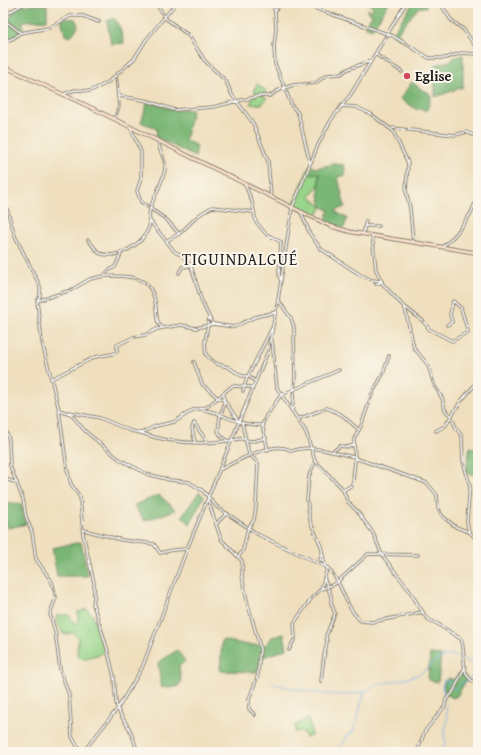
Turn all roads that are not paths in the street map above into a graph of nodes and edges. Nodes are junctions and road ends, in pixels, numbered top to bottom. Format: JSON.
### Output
{"nodes":[{"id":1,"x":3,"y":3,"type":"edge"},
{"id":2,"x":25,"y":3,"type":"edge"},
{"id":3,"x":156,"y":3,"type":"edge"},
{"id":4,"x":176,"y":3,"type":"edge"},
{"id":5,"x":273,"y":3,"type":"edge"},
{"id":6,"x":280,"y":3,"type":"edge"},
{"id":7,"x":300,"y":3,"type":"edge"},
{"id":8,"x":406,"y":3,"type":"edge"},
{"id":9,"x":440,"y":3,"type":"edge"},
{"id":10,"x":18,"y":4,"type":"edge"},
{"id":11,"x":275,"y":12,"type":"junction"},
{"id":12,"x":6,"y":14,"type":"junction"},
{"id":13,"x":3,"y":16,"type":"edge"},
{"id":14,"x":165,"y":18,"type":"junction"},
{"id":15,"x":3,"y":20,"type":"edge"},
{"id":16,"x":100,"y":22,"type":"dead end"},
{"id":17,"x":21,"y":33,"type":"junction"},
{"id":18,"x":388,"y":34,"type":"junction"},
{"id":19,"x":3,"y":42,"type":"edge"},
{"id":20,"x":478,"y":50,"type":"edge"},
{"id":21,"x":375,"y":54,"type":"junction"},
{"id":22,"x":478,"y":54,"type":"edge"},
{"id":23,"x":372,"y":59,"type":"junction"},
{"id":24,"x":3,"y":66,"type":"edge"},
{"id":25,"x":402,"y":72,"type":"dead end"},
{"id":26,"x":116,"y":75,"type":"junction"},
{"id":27,"x":285,"y":88,"type":"junction"},
{"id":28,"x":64,"y":94,"type":"junction"},
{"id":29,"x":119,"y":96,"type":"junction"},
{"id":30,"x":237,"y":102,"type":"junction"},
{"id":31,"x":341,"y":106,"type":"junction"},
{"id":32,"x":114,"y":119,"type":"junction"},
{"id":33,"x":130,"y":127,"type":"junction"},
{"id":34,"x":390,"y":127,"type":"junction"},
{"id":35,"x":478,"y":135,"type":"edge"},
{"id":36,"x":159,"y":142,"type":"junction"},
{"id":37,"x":310,"y":163,"type":"junction"},
{"id":38,"x":244,"y":184,"type":"junction"},
{"id":39,"x":3,"y":196,"type":"edge"},
{"id":40,"x":271,"y":196,"type":"junction"},
{"id":41,"x":478,"y":198,"type":"edge"},
{"id":42,"x":292,"y":208,"type":"junction"},
{"id":43,"x":149,"y":209,"type":"junction"},
{"id":44,"x":253,"y":212,"type":"junction"},
{"id":45,"x":301,"y":212,"type":"junction"},
{"id":46,"x":150,"y":221,"type":"junction"},
{"id":47,"x":366,"y":221,"type":"dead end"},
{"id":48,"x":366,"y":226,"type":"junction"},
{"id":49,"x":379,"y":226,"type":"dead end"},
{"id":50,"x":179,"y":234,"type":"junction"},
{"id":51,"x":363,"y":234,"type":"junction"},
{"id":52,"x":372,"y":235,"type":"junction"},
{"id":53,"x":88,"y":240,"type":"dead end"},
{"id":54,"x":166,"y":240,"type":"junction"},
{"id":55,"x":413,"y":242,"type":"junction"},
{"id":56,"x":442,"y":247,"type":"junction"},
{"id":57,"x":478,"y":252,"type":"edge"},
{"id":58,"x":121,"y":254,"type":"junction"},
{"id":59,"x":191,"y":266,"type":"junction"},
{"id":60,"x":179,"y":273,"type":"dead end"},
{"id":61,"x":104,"y":276,"type":"junction"},
{"id":62,"x":281,"y":280,"type":"junction"},
{"id":63,"x":382,"y":283,"type":"junction"},
{"id":64,"x":376,"y":284,"type":"dead end"},
{"id":65,"x":278,"y":300,"type":"junction"},
{"id":66,"x":37,"y":302,"type":"junction"},
{"id":67,"x":405,"y":307,"type":"junction"},
{"id":68,"x":276,"y":312,"type":"junction"},
{"id":69,"x":209,"y":318,"type":"junction"},
{"id":70,"x":213,"y":324,"type":"junction"},
{"id":71,"x":208,"y":325,"type":"junction"},
{"id":72,"x":446,"y":325,"type":"dead end"},
{"id":73,"x":273,"y":326,"type":"junction"},
{"id":74,"x":164,"y":328,"type":"junction"},
{"id":75,"x":272,"y":338,"type":"junction"},
{"id":76,"x":389,"y":356,"type":"dead end"},
{"id":77,"x":194,"y":362,"type":"dead end"},
{"id":78,"x":339,"y":370,"type":"dead end"},
{"id":79,"x":248,"y":376,"type":"junction"},
{"id":80,"x":50,"y":379,"type":"junction"},
{"id":81,"x":255,"y":381,"type":"junction"},
{"id":82,"x":478,"y":381,"type":"edge"},
{"id":83,"x":253,"y":387,"type":"junction"},
{"id":84,"x":244,"y":388,"type":"junction"},
{"id":85,"x":295,"y":389,"type":"junction"},
{"id":86,"x":243,"y":392,"type":"dead end"},
{"id":87,"x":224,"y":393,"type":"junction"},
{"id":88,"x":281,"y":395,"type":"junction"},
{"id":89,"x":218,"y":398,"type":"junction"},
{"id":90,"x":224,"y":400,"type":"junction"},
{"id":91,"x":3,"y":407,"type":"edge"},
{"id":92,"x":201,"y":409,"type":"junction"},
{"id":93,"x":59,"y":410,"type":"junction"},
{"id":94,"x":292,"y":411,"type":"junction"},
{"id":95,"x":69,"y":412,"type":"junction"},
{"id":96,"x":220,"y":416,"type":"junction"},
{"id":97,"x":451,"y":416,"type":"junction"},
{"id":98,"x":298,"y":420,"type":"junction"},
{"id":99,"x":240,"y":422,"type":"junction"},
{"id":100,"x":262,"y":425,"type":"junction"},
{"id":101,"x":359,"y":430,"type":"junction"},
{"id":102,"x":436,"y":431,"type":"dead end"},
{"id":103,"x":141,"y":433,"type":"junction"},
{"id":104,"x":266,"y":438,"type":"junction"},
{"id":105,"x":227,"y":440,"type":"junction"},
{"id":106,"x":244,"y":440,"type":"junction"},
{"id":107,"x":231,"y":441,"type":"junction"},
{"id":108,"x":195,"y":443,"type":"junction"},
{"id":109,"x":208,"y":443,"type":"junction"},
{"id":110,"x":354,"y":445,"type":"junction"},
{"id":111,"x":268,"y":450,"type":"junction"},
{"id":112,"x":310,"y":450,"type":"junction"},
{"id":113,"x":332,"y":452,"type":"junction"},
{"id":114,"x":250,"y":456,"type":"junction"},
{"id":115,"x":355,"y":458,"type":"junction"},
{"id":116,"x":315,"y":461,"type":"junction"},
{"id":117,"x":220,"y":470,"type":"junction"},
{"id":118,"x":3,"y":478,"type":"edge"},
{"id":119,"x":17,"y":483,"type":"junction"},
{"id":120,"x":344,"y":491,"type":"junction"},
{"id":121,"x":209,"y":499,"type":"junction"},
{"id":122,"x":227,"y":514,"type":"junction"},
{"id":123,"x":216,"y":524,"type":"junction"},
{"id":124,"x":248,"y":528,"type":"junction"},
{"id":125,"x":83,"y":530,"type":"junction"},
{"id":126,"x":469,"y":532,"type":"junction"},
{"id":127,"x":478,"y":540,"type":"edge"},
{"id":128,"x":187,"y":549,"type":"junction"},
{"id":129,"x":382,"y":553,"type":"junction"},
{"id":130,"x":418,"y":555,"type":"dead end"},
{"id":131,"x":239,"y":556,"type":"junction"},
{"id":132,"x":325,"y":566,"type":"junction"},
{"id":133,"x":328,"y":568,"type":"junction"},
{"id":134,"x":324,"y":578,"type":"junction"},
{"id":135,"x":337,"y":582,"type":"junction"},
{"id":136,"x":328,"y":588,"type":"junction"},
{"id":137,"x":321,"y":589,"type":"junction"},
{"id":138,"x":423,"y":612,"type":"junction"},
{"id":139,"x":289,"y":650,"type":"dead end"},
{"id":140,"x":465,"y":667,"type":"junction"},
{"id":141,"x":321,"y":681,"type":"dead end"},
{"id":142,"x":478,"y":683,"type":"edge"},
{"id":143,"x":118,"y":708,"type":"junction"},
{"id":144,"x":255,"y":715,"type":"dead end"},
{"id":145,"x":82,"y":752,"type":"edge"},
{"id":146,"x":138,"y":752,"type":"edge"},
{"id":147,"x":417,"y":752,"type":"edge"}],
"edges":[{"from":1,"to":12,"type":"street"},
{"from":2,"to":10,"type":"street"},
{"from":3,"to":14,"type":"street"},
{"from":4,"to":14,"type":"street"},
{"from":5,"to":11,"type":"street"},
{"from":6,"to":11,"type":"street"},
{"from":7,"to":18,"type":"street"},
{"from":8,"to":18,"type":"street"},
{"from":9,"to":20,"type":"street"},
{"from":10,"to":12,"type":"street"},
{"from":11,"to":27,"type":"street"},
{"from":12,"to":13,"type":"street"},
{"from":14,"to":26,"type":"street"},
{"from":14,"to":30,"type":"street"},
{"from":15,"to":17,"type":"street"},
{"from":16,"to":17,"type":"street"},
{"from":17,"to":19,"type":"street"},
{"from":18,"to":21,"type":"street"},
{"from":18,"to":22,"type":"street"},
{"from":21,"to":23,"type":"street"},
{"from":21,"to":25,"type":"street"},
{"from":23,"to":27,"type":"street"},
{"from":23,"to":31,"type":"street"},
{"from":24,"to":28,"type":"street"},
{"from":26,"to":28,"type":"street"},
{"from":26,"to":29,"type":"street"},
{"from":27,"to":30,"type":"street"},
{"from":27,"to":37,"type":"street"},
{"from":28,"to":32,"type":"street"},
{"from":29,"to":30,"type":"street"},
{"from":29,"to":32,"type":"street"},
{"from":30,"to":40,"type":"street"},
{"from":31,"to":34,"type":"street"},
{"from":31,"to":37,"type":"street"},
{"from":32,"to":33,"type":"street"},
{"from":33,"to":36,"type":"street"},
{"from":33,"to":43,"type":"street"},
{"from":34,"to":35,"type":"street"},
{"from":34,"to":55,"type":"street"},
{"from":36,"to":38,"type":"street"},
{"from":36,"to":43,"type":"street"},
{"from":37,"to":42,"type":"street"},
{"from":38,"to":40,"type":"street"},
{"from":38,"to":44,"type":"street"},
{"from":39,"to":66,"type":"street"},
{"from":40,"to":42,"type":"street"},
{"from":41,"to":56,"type":"street"},
{"from":42,"to":45,"type":"street"},
{"from":42,"to":62,"type":"street"},
{"from":43,"to":46,"type":"street"},
{"from":43,"to":50,"type":"street"},
{"from":44,"to":50,"type":"street"},
{"from":44,"to":62,"type":"street"},
{"from":45,"to":51,"type":"street"},
{"from":45,"to":63,"type":"street"},
{"from":46,"to":54,"type":"street"},
{"from":46,"to":58,"type":"street"},
{"from":47,"to":48,"type":"street"},
{"from":48,"to":49,"type":"street"},
{"from":48,"to":51,"type":"street"},
{"from":50,"to":54,"type":"street"},
{"from":51,"to":52,"type":"street"},
{"from":52,"to":55,"type":"street"},
{"from":52,"to":63,"type":"street"},
{"from":53,"to":58,"type":"street"},
{"from":54,"to":59,"type":"street"},
{"from":55,"to":56,"type":"street"},
{"from":56,"to":57,"type":"street"},
{"from":58,"to":61,"type":"street"},
{"from":59,"to":60,"type":"street"},
{"from":59,"to":69,"type":"street"},
{"from":61,"to":66,"type":"street"},
{"from":61,"to":74,"type":"street"},
{"from":62,"to":65,"type":"street"},
{"from":63,"to":64,"type":"street"},
{"from":63,"to":67,"type":"street"},
{"from":65,"to":68,"type":"street"},
{"from":65,"to":85,"type":"street"},
{"from":66,"to":80,"type":"street"},
{"from":67,"to":72,"type":"street"},
{"from":67,"to":97,"type":"street"},
{"from":68,"to":70,"type":"street"},
{"from":68,"to":73,"type":"street"},
{"from":69,"to":70,"type":"street"},
{"from":69,"to":71,"type":"street"},
{"from":70,"to":71,"type":"street"},
{"from":71,"to":74,"type":"street"},
{"from":71,"to":79,"type":"street"},
{"from":73,"to":75,"type":"street"},
{"from":73,"to":79,"type":"street"},
{"from":74,"to":80,"type":"street"},
{"from":75,"to":81,"type":"street"},
{"from":75,"to":88,"type":"street"},
{"from":76,"to":101,"type":"street"},
{"from":77,"to":89,"type":"street"},
{"from":78,"to":85,"type":"street"},
{"from":79,"to":81,"type":"street"},
{"from":79,"to":84,"type":"street"},
{"from":80,"to":93,"type":"street"},
{"from":81,"to":83,"type":"street"},
{"from":82,"to":97,"type":"street"},
{"from":83,"to":84,"type":"street"},
{"from":83,"to":99,"type":"street"},
{"from":84,"to":86,"type":"street"},
{"from":84,"to":87,"type":"street"},
{"from":85,"to":88,"type":"street"},
{"from":85,"to":94,"type":"street"},
{"from":87,"to":89,"type":"street"},
{"from":87,"to":90,"type":"street"},
{"from":88,"to":94,"type":"street"},
{"from":88,"to":100,"type":"street"},
{"from":89,"to":90,"type":"street"},
{"from":89,"to":92,"type":"street"},
{"from":90,"to":96,"type":"street"},
{"from":90,"to":99,"type":"street"},
{"from":91,"to":119,"type":"street"},
{"from":92,"to":96,"type":"street"},
{"from":92,"to":103,"type":"street"},
{"from":93,"to":95,"type":"street"},
{"from":93,"to":125,"type":"street"},
{"from":94,"to":98,"type":"street"},
{"from":95,"to":103,"type":"street"},
{"from":95,"to":121,"type":"street"},
{"from":96,"to":99,"type":"street"},
{"from":96,"to":105,"type":"street"},
{"from":97,"to":102,"type":"street"},
{"from":97,"to":126,"type":"street"},
{"from":98,"to":101,"type":"street"},
{"from":98,"to":112,"type":"street"},
{"from":99,"to":100,"type":"street"},
{"from":99,"to":106,"type":"street"},
{"from":99,"to":107,"type":"street"},
{"from":100,"to":104,"type":"street"},
{"from":101,"to":110,"type":"street"},
{"from":103,"to":108,"type":"street"},
{"from":104,"to":106,"type":"street"},
{"from":104,"to":111,"type":"street"},
{"from":105,"to":107,"type":"street"},
{"from":105,"to":109,"type":"street"},
{"from":106,"to":107,"type":"street"},
{"from":106,"to":114,"type":"street"},
{"from":107,"to":117,"type":"street"},
{"from":108,"to":109,"type":"street"},
{"from":108,"to":109,"type":"street"},
{"from":110,"to":113,"type":"street"},
{"from":110,"to":115,"type":"street"},
{"from":111,"to":112,"type":"street"},
{"from":111,"to":114,"type":"street"},
{"from":112,"to":113,"type":"street"},
{"from":112,"to":116,"type":"street"},
{"from":113,"to":115,"type":"street"},
{"from":114,"to":117,"type":"street"},
{"from":114,"to":124,"type":"street"},
{"from":115,"to":120,"type":"street"},
{"from":115,"to":126,"type":"street"},
{"from":116,"to":120,"type":"street"},
{"from":116,"to":132,"type":"street"},
{"from":117,"to":121,"type":"street"},
{"from":118,"to":119,"type":"street"},
{"from":119,"to":145,"type":"street"},
{"from":120,"to":129,"type":"street"},
{"from":121,"to":122,"type":"street"},
{"from":121,"to":123,"type":"street"},
{"from":121,"to":128,"type":"street"},
{"from":122,"to":123,"type":"street"},
{"from":122,"to":124,"type":"street"},
{"from":123,"to":131,"type":"street"},
{"from":124,"to":131,"type":"street"},
{"from":124,"to":132,"type":"street"},
{"from":125,"to":128,"type":"street"},
{"from":125,"to":143,"type":"street"},
{"from":126,"to":127,"type":"street"},
{"from":128,"to":143,"type":"street"},
{"from":129,"to":130,"type":"street"},
{"from":129,"to":135,"type":"street"},
{"from":129,"to":138,"type":"street"},
{"from":131,"to":144,"type":"street"},
{"from":132,"to":133,"type":"street"},
{"from":133,"to":134,"type":"street"},
{"from":133,"to":135,"type":"street"},
{"from":134,"to":136,"type":"street"},
{"from":134,"to":137,"type":"street"},
{"from":135,"to":136,"type":"street"},
{"from":135,"to":138,"type":"street"},
{"from":136,"to":137,"type":"street"},
{"from":136,"to":141,"type":"street"},
{"from":137,"to":139,"type":"street"},
{"from":138,"to":140,"type":"street"},
{"from":140,"to":142,"type":"street"},
{"from":140,"to":147,"type":"street"},
{"from":143,"to":145,"type":"street"},
{"from":143,"to":146,"type":"street"}]}
